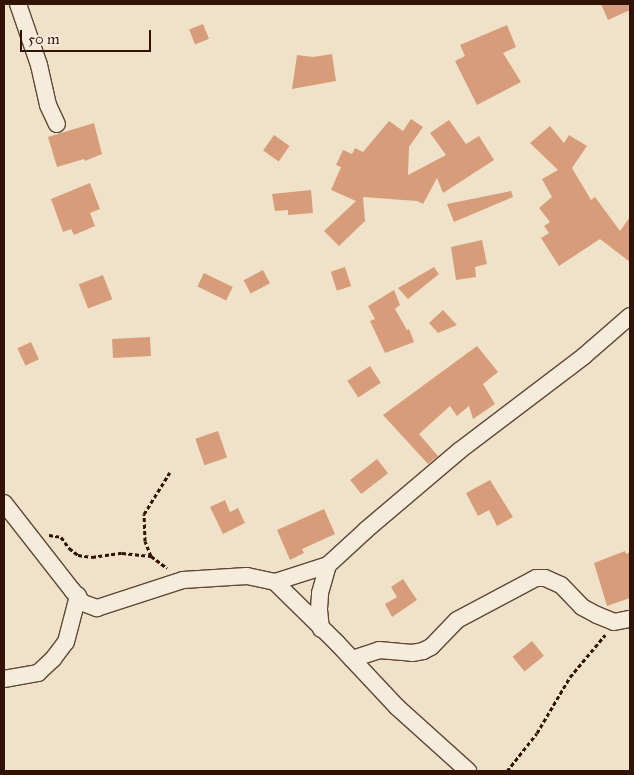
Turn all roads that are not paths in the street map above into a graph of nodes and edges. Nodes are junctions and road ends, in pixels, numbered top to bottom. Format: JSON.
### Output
{"nodes":[{"id":1,"x":18,"y":4,"type":"edge"},
{"id":2,"x":57,"y":124,"type":"dead end"},
{"id":3,"x":630,"y":316,"type":"edge"},
{"id":4,"x":4,"y":504,"type":"edge"},
{"id":5,"x":328,"y":565,"type":"junction"},
{"id":6,"x":275,"y":582,"type":"junction"},
{"id":7,"x":78,"y":596,"type":"junction"},
{"id":8,"x":630,"y":619,"type":"edge"},
{"id":9,"x":321,"y":629,"type":"junction"},
{"id":10,"x":352,"y":659,"type":"junction"},
{"id":11,"x":4,"y":678,"type":"edge"},
{"id":12,"x":468,"y":771,"type":"edge"}],
"edges":[{"from":1,"to":2,"type":"street"},
{"from":3,"to":5,"type":"street"},
{"from":4,"to":7,"type":"street"},
{"from":5,"to":6,"type":"street"},
{"from":5,"to":9,"type":"street"},
{"from":6,"to":7,"type":"street"},
{"from":6,"to":9,"type":"street"},
{"from":7,"to":11,"type":"street"},
{"from":8,"to":10,"type":"street"},
{"from":9,"to":10,"type":"street"},
{"from":10,"to":12,"type":"street"}]}
